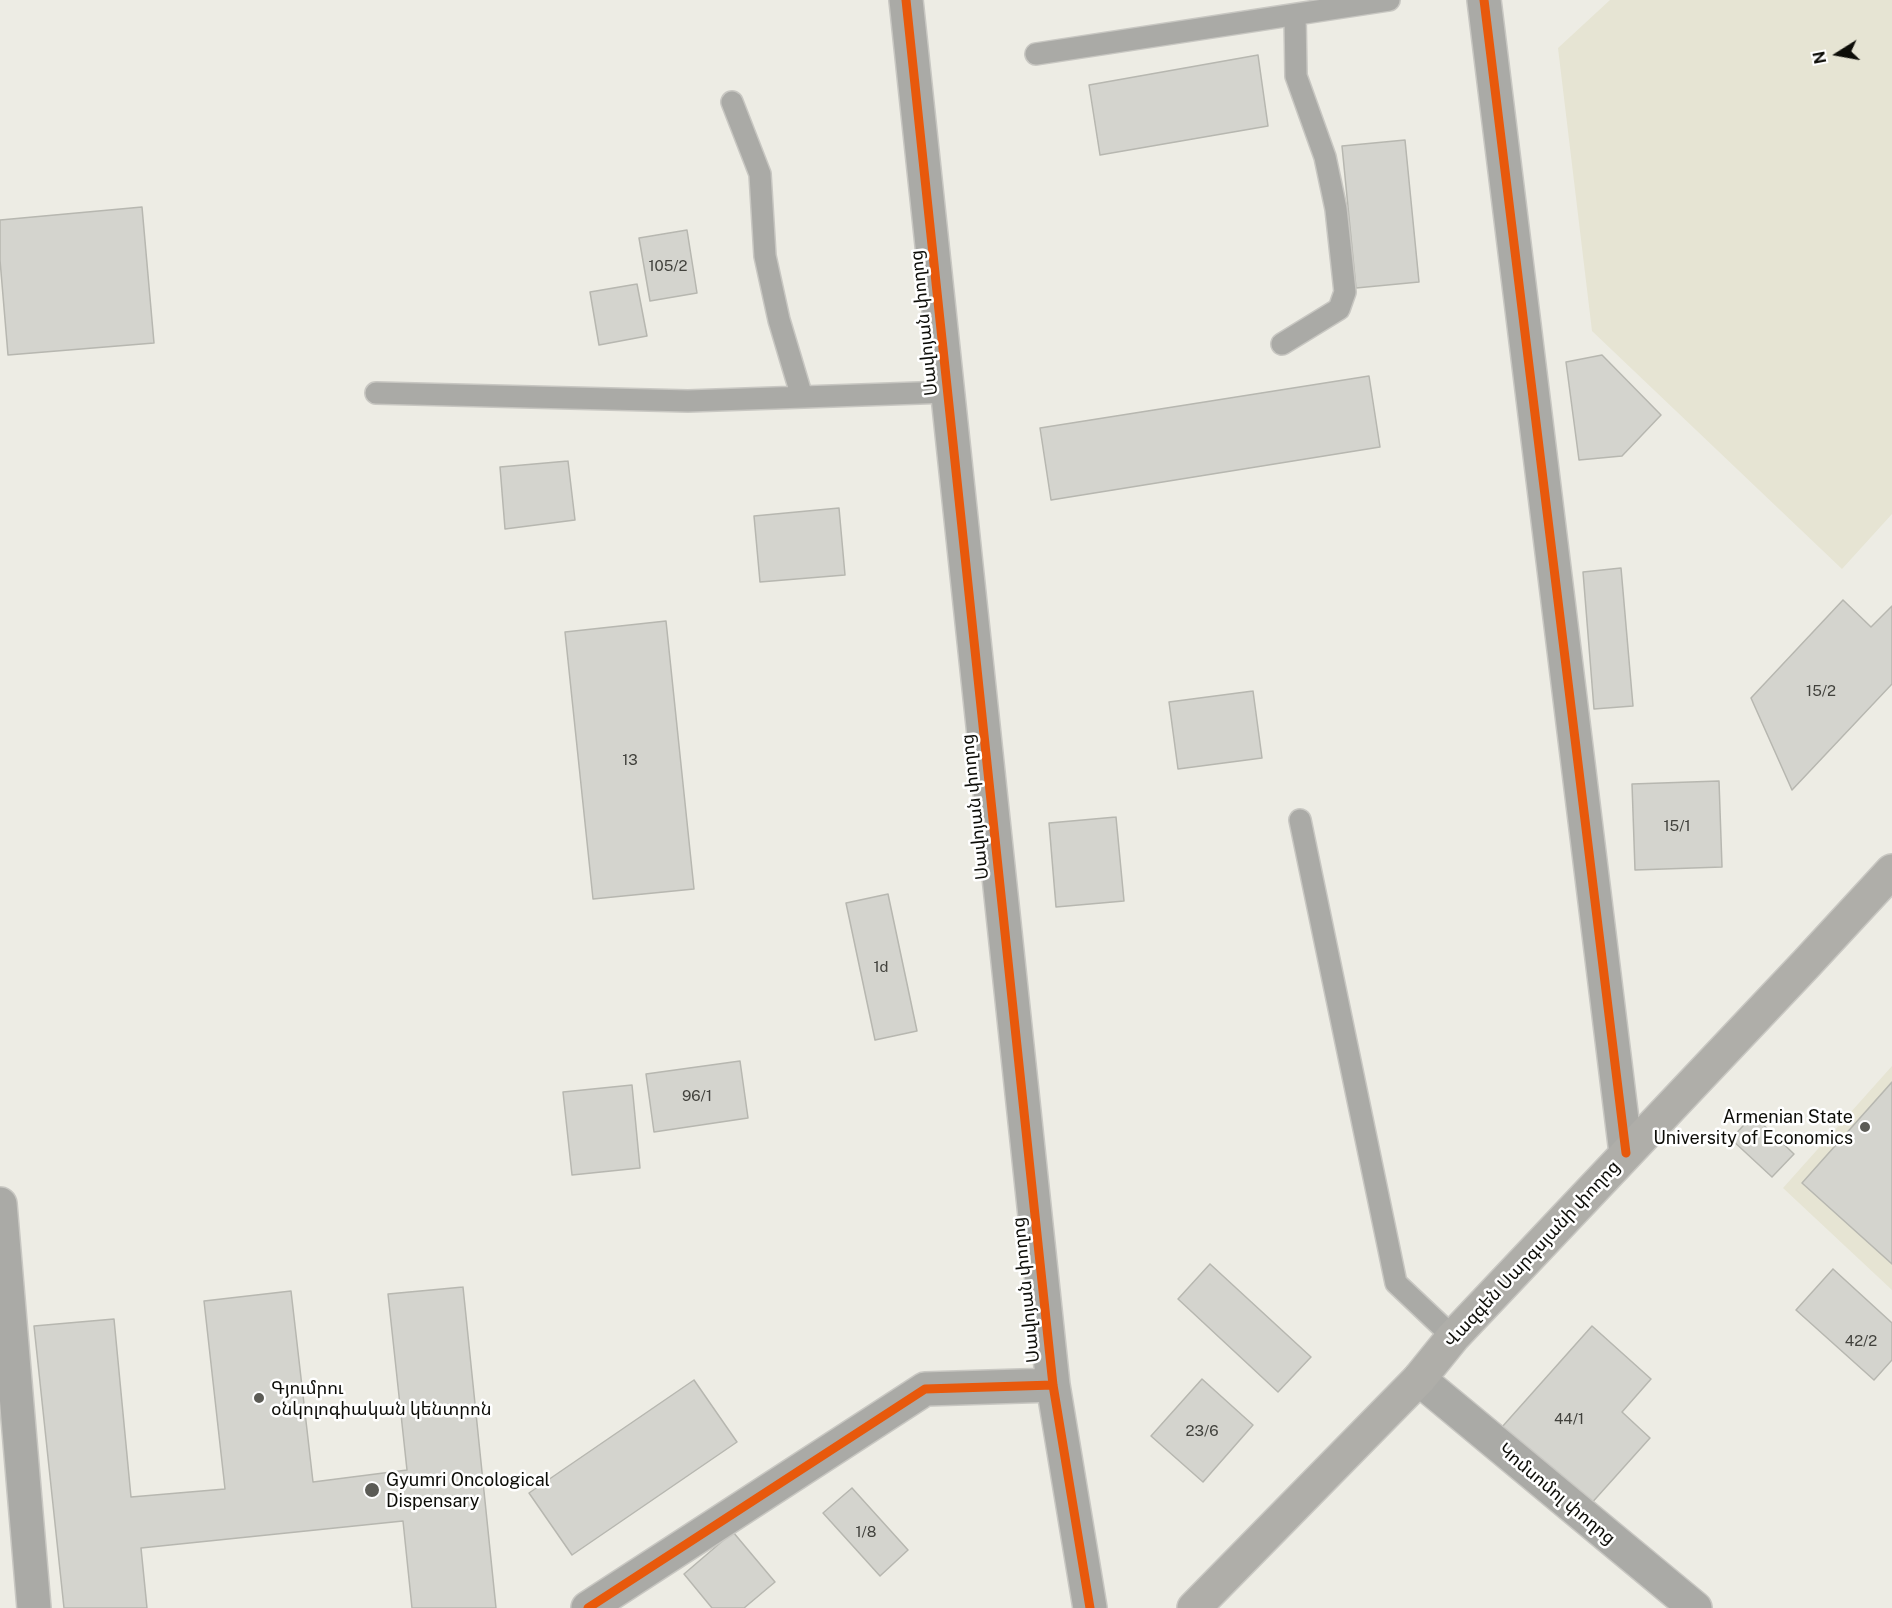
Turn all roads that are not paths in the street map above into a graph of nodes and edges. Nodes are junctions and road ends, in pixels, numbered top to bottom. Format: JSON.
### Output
{"nodes":[{"id":1,"x":906,"y":0,"type":"edge"},
{"id":2,"x":1389,"y":0,"type":"edge"},
{"id":3,"x":1484,"y":0,"type":"edge"},
{"id":4,"x":1294,"y":15,"type":"junction"},
{"id":5,"x":1036,"y":54,"type":"dead end"},
{"id":6,"x":732,"y":102,"type":"dead end"},
{"id":7,"x":1282,"y":344,"type":"dead end"},
{"id":8,"x":948,"y":392,"type":"junction"},
{"id":9,"x":376,"y":393,"type":"dead end"},
{"id":10,"x":802,"y":397,"type":"junction"},
{"id":11,"x":1300,"y":820,"type":"dead end"},
{"id":12,"x":1892,"y":871,"type":"edge"},
{"id":13,"x":1626,"y":1153,"type":"junction"},
{"id":14,"x":0,"y":1204,"type":"edge"},
{"id":15,"x":1452,"y":1337,"type":"junction"},
{"id":16,"x":1419,"y":1379,"type":"junction"},
{"id":17,"x":1053,"y":1385,"type":"junction"},
{"id":18,"x":34,"y":1608,"type":"edge"},
{"id":19,"x":588,"y":1608,"type":"edge"},
{"id":20,"x":1090,"y":1608,"type":"edge"},
{"id":21,"x":1194,"y":1608,"type":"edge"},
{"id":22,"x":1695,"y":1608,"type":"edge"}],
"edges":[{"from":1,"to":8,"type":"street","name":"Սավոյան փողոց"},
{"from":2,"to":4,"type":"lane"},
{"from":3,"to":13,"type":"street"},
{"from":4,"to":5,"type":"lane"},
{"from":4,"to":7,"type":"lane"},
{"from":6,"to":10,"type":"lane"},
{"from":8,"to":10,"type":"lane"},
{"from":8,"to":17,"type":"street","name":"Սավոյան փողոց"},
{"from":9,"to":10,"type":"lane"},
{"from":11,"to":15,"type":"lane"},
{"from":12,"to":13,"type":"highway","name":"Վազգեն Սարգսյանի փողոց"},
{"from":13,"to":15,"type":"highway","name":"Վազգեն Սարգսյանի փողոց"},
{"from":14,"to":18,"type":"street"},
{"from":15,"to":16,"type":"highway","name":"Վազգեն Սարգսյանի փողոց"},
{"from":16,"to":21,"type":"highway","name":"Վազգեն Սարգսյանի փողոց"},
{"from":16,"to":22,"type":"street","name":"Կոմսոմոլ փողոց"},
{"from":17,"to":19,"type":"street"},
{"from":17,"to":20,"type":"street","name":"Սավոյան փողոց"}]}
